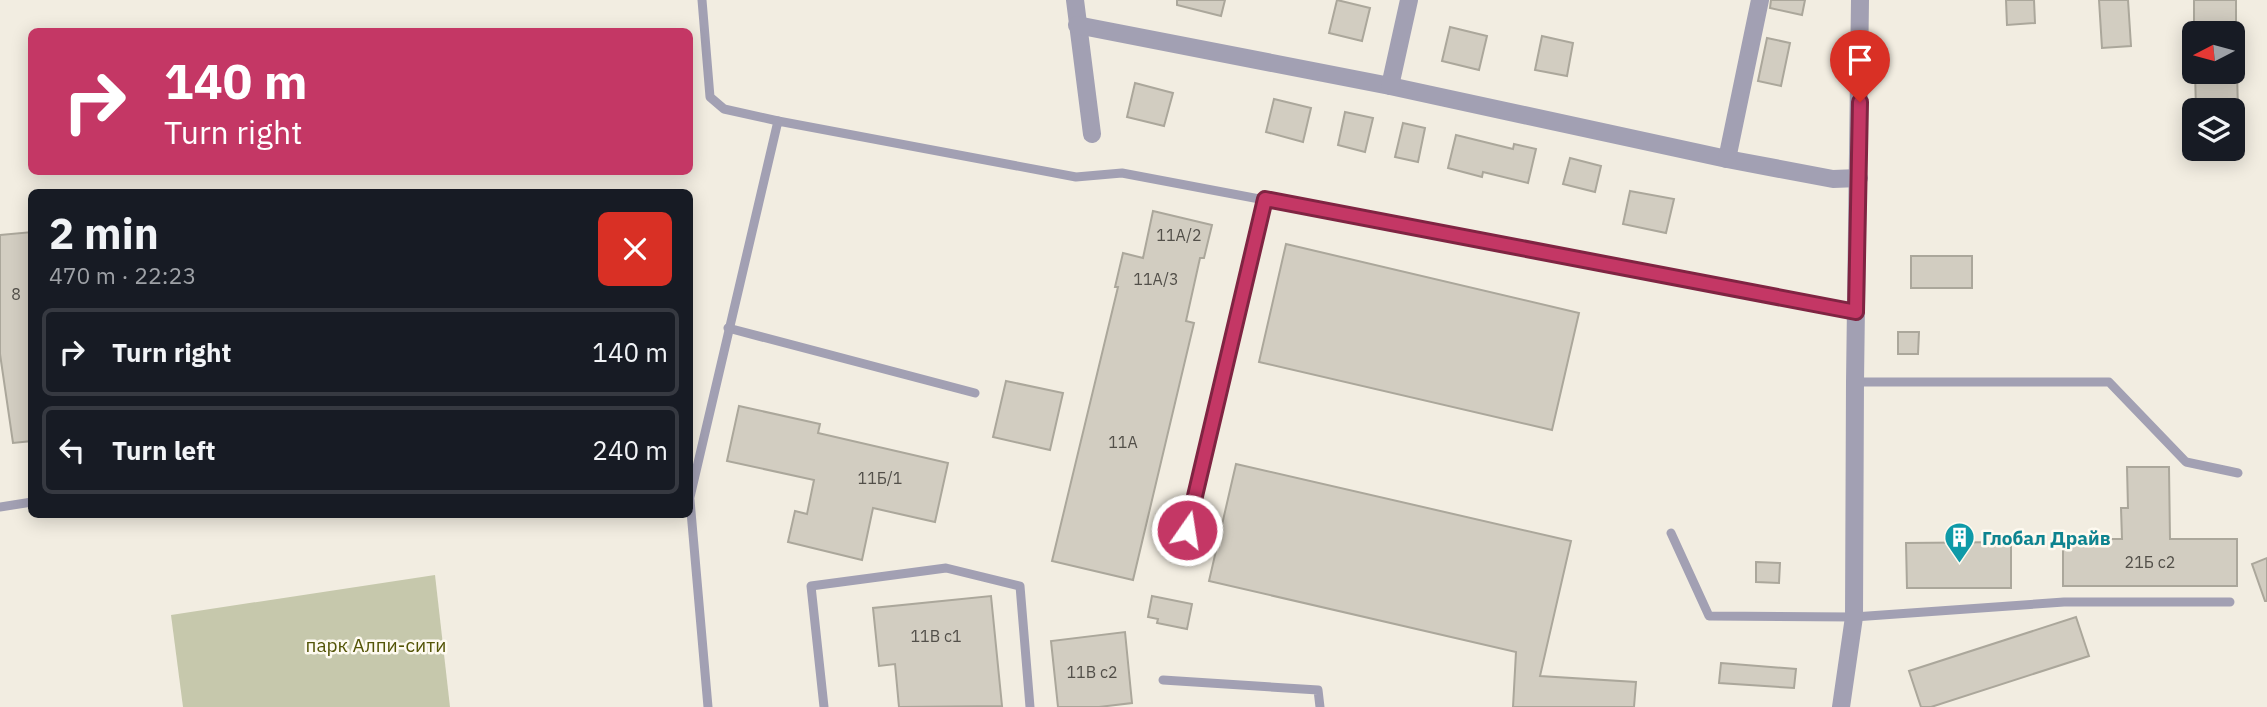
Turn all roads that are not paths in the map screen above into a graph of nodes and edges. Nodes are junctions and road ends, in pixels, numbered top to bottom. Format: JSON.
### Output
{"nodes":[{"id":1,"x":702,"y":0,"type":"edge"},
{"id":2,"x":1075,"y":0,"type":"edge"},
{"id":3,"x":1409,"y":0,"type":"edge"},
{"id":4,"x":1760,"y":0,"type":"edge"},
{"id":5,"x":1860,"y":0,"type":"edge"},
{"id":6,"x":1077,"y":25,"type":"junction"},
{"id":7,"x":1390,"y":86,"type":"junction"},
{"id":8,"x":778,"y":121,"type":"junction"},
{"id":9,"x":1092,"y":134,"type":"dead end"},
{"id":10,"x":1727,"y":159,"type":"junction"},
{"id":11,"x":1859,"y":178,"type":"junction"},
{"id":12,"x":1265,"y":199,"type":"junction"},
{"id":13,"x":1856,"y":312,"type":"junction"},
{"id":14,"x":728,"y":328,"type":"junction"},
{"id":15,"x":1855,"y":382,"type":"junction"},
{"id":16,"x":975,"y":393,"type":"dead end"},
{"id":17,"x":2238,"y":473,"type":"dead end"},
{"id":18,"x":693,"y":485,"type":"edge"},
{"id":19,"x":28,"y":503,"type":"edge"},
{"id":20,"x":0,"y":507,"type":"edge"},
{"id":21,"x":692,"y":518,"type":"edge"},
{"id":22,"x":1187,"y":530,"type":"dead end"},
{"id":23,"x":1671,"y":533,"type":"dead end"},
{"id":24,"x":2230,"y":602,"type":"dead end"},
{"id":25,"x":1854,"y":617,"type":"junction"},
{"id":26,"x":1163,"y":680,"type":"dead end"},
{"id":27,"x":708,"y":707,"type":"edge"},
{"id":28,"x":824,"y":707,"type":"edge"},
{"id":29,"x":1030,"y":707,"type":"edge"},
{"id":30,"x":1320,"y":707,"type":"edge"},
{"id":31,"x":1841,"y":707,"type":"edge"}],
"edges":[{"from":1,"to":8,"type":"lane"},
{"from":2,"to":6,"type":"street"},
{"from":3,"to":7,"type":"street"},
{"from":4,"to":10,"type":"street"},
{"from":5,"to":11,"type":"street"},
{"from":6,"to":7,"type":"street"},
{"from":6,"to":9,"type":"street"},
{"from":7,"to":10,"type":"street"},
{"from":8,"to":12,"type":"lane"},
{"from":8,"to":14,"type":"lane"},
{"from":10,"to":11,"type":"street"},
{"from":11,"to":13,"type":"street"},
{"from":12,"to":13,"type":"lane"},
{"from":12,"to":22,"type":"lane"},
{"from":13,"to":15,"type":"street"},
{"from":14,"to":16,"type":"lane"},
{"from":14,"to":18,"type":"lane"},
{"from":15,"to":17,"type":"lane"},
{"from":15,"to":25,"type":"street"},
{"from":19,"to":20,"type":"lane"},
{"from":21,"to":27,"type":"lane"},
{"from":23,"to":25,"type":"lane"},
{"from":24,"to":25,"type":"lane"},
{"from":25,"to":31,"type":"street"},
{"from":26,"to":30,"type":"lane"},
{"from":28,"to":29,"type":"lane"}]}
